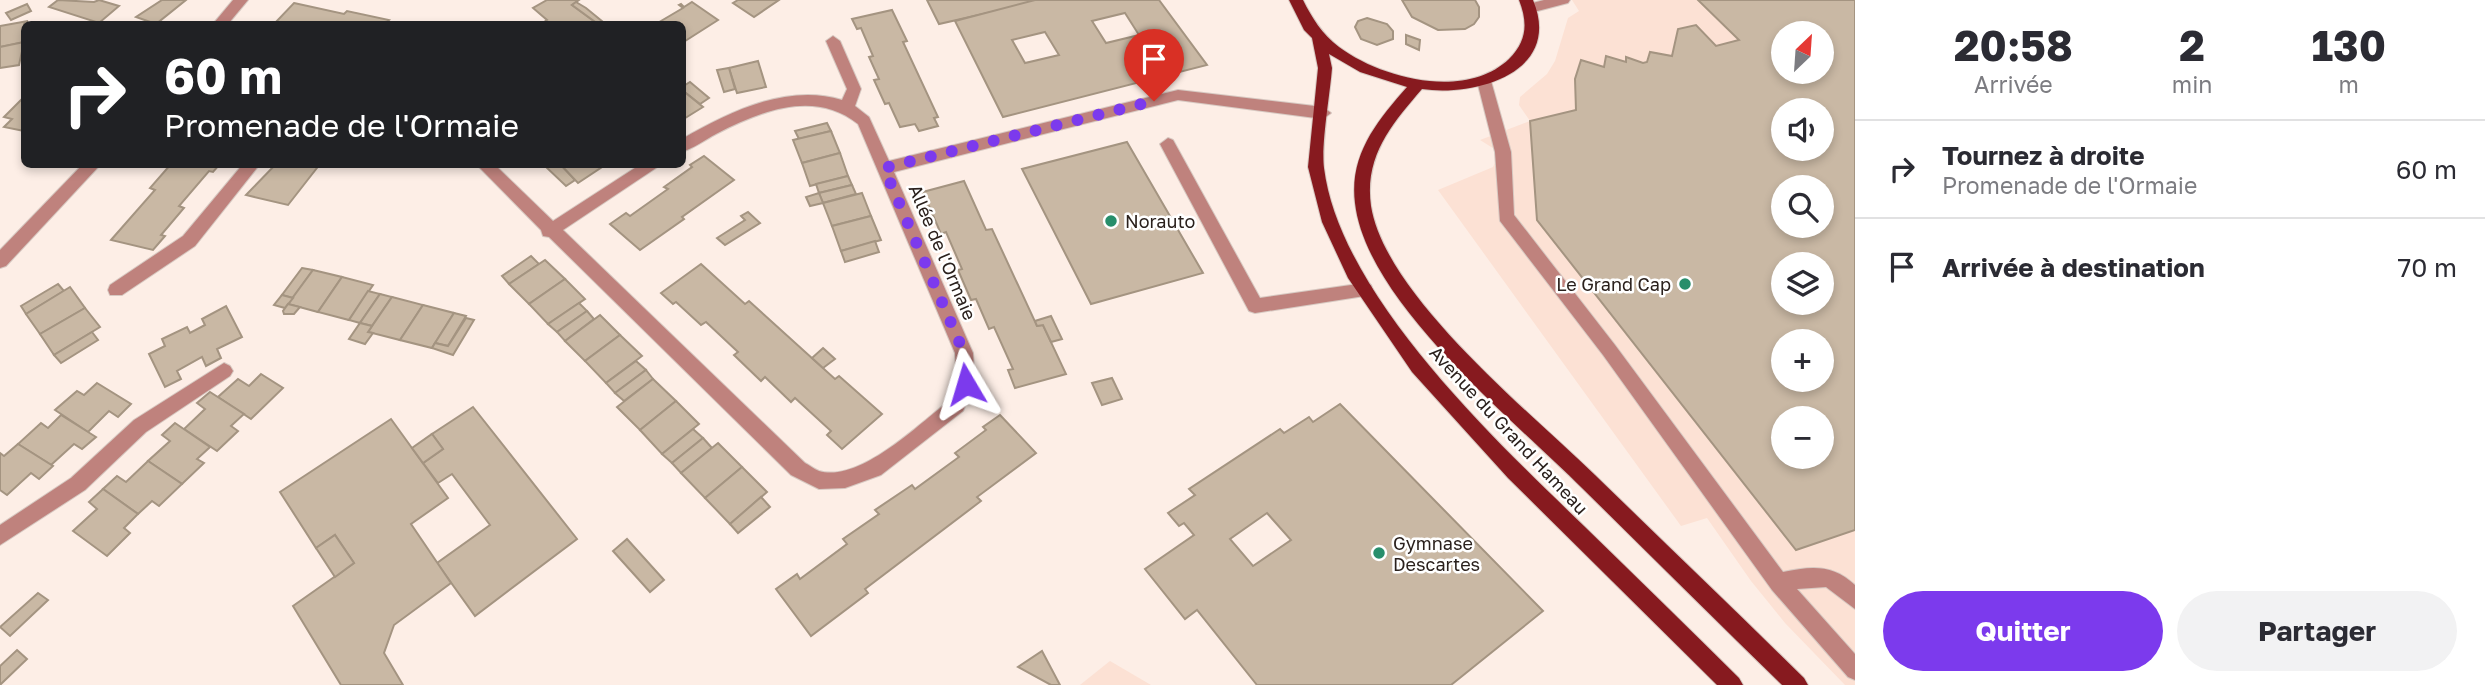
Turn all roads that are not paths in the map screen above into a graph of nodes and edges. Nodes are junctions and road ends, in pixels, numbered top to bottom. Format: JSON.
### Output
{"nodes":[{"id":1,"x":241,"y":0,"type":"edge"},
{"id":2,"x":1296,"y":0,"type":"edge"},
{"id":3,"x":1563,"y":0,"type":"edge"},
{"id":4,"x":1528,"y":4,"type":"edge"},
{"id":5,"x":223,"y":21,"type":"edge"},
{"id":6,"x":1320,"y":39,"type":"junction"},
{"id":7,"x":833,"y":41,"type":"dead end"},
{"id":8,"x":1484,"y":81,"type":"junction"},
{"id":9,"x":1418,"y":84,"type":"junction"},
{"id":10,"x":846,"y":107,"type":"junction"},
{"id":11,"x":1323,"y":113,"type":"junction"},
{"id":12,"x":686,"y":144,"type":"edge"},
{"id":13,"x":1168,"y":144,"type":"dead end"},
{"id":14,"x":89,"y":168,"type":"edge"},
{"id":15,"x":249,"y":168,"type":"edge"},
{"id":16,"x":488,"y":168,"type":"edge"},
{"id":17,"x":648,"y":168,"type":"edge"},
{"id":18,"x":884,"y":168,"type":"junction"},
{"id":19,"x":549,"y":231,"type":"junction"},
{"id":20,"x":0,"y":261,"type":"edge"},
{"id":21,"x":116,"y":290,"type":"dead end"},
{"id":22,"x":1365,"y":290,"type":"junction"},
{"id":23,"x":224,"y":371,"type":"dead end"},
{"id":24,"x":0,"y":536,"type":"edge"},
{"id":25,"x":1779,"y":583,"type":"junction"},
{"id":26,"x":1855,"y":599,"type":"edge"},
{"id":27,"x":1855,"y":670,"type":"edge"},
{"id":28,"x":1732,"y":685,"type":"edge"},
{"id":29,"x":1797,"y":685,"type":"edge"}],
"edges":[{"from":1,"to":5,"type":"street"},
{"from":2,"to":6,"type":"main road","name":"Avenue du Grand Hameau"},
{"from":3,"to":4,"type":"street"},
{"from":4,"to":8,"type":"main road","name":"Avenue du Grand Hameau"},
{"from":6,"to":9,"type":"main road","name":"Avenue du Grand Hameau"},
{"from":6,"to":11,"type":"main road","name":"Avenue du Grand Hameau"},
{"from":7,"to":10,"type":"street"},
{"from":8,"to":9,"type":"main road","name":"Avenue du Grand Hameau"},
{"from":8,"to":25,"type":"street"},
{"from":9,"to":29,"type":"main road","name":"Avenue du Grand Hameau"},
{"from":10,"to":12,"type":"street"},
{"from":10,"to":18,"type":"street","name":"Allée de l'Ormaie"},
{"from":11,"to":18,"type":"street"},
{"from":11,"to":22,"type":"main road","name":"Avenue du Grand Hameau"},
{"from":13,"to":22,"type":"street"},
{"from":14,"to":20,"type":"street"},
{"from":15,"to":21,"type":"street"},
{"from":16,"to":19,"type":"street","name":"Allée de l'Ormaie"},
{"from":17,"to":19,"type":"street"},
{"from":18,"to":19,"type":"street","name":"Allée de l'Ormaie"},
{"from":22,"to":28,"type":"main road","name":"Avenue du Grand Hameau"},
{"from":23,"to":24,"type":"street"},
{"from":25,"to":26,"type":"street"},
{"from":25,"to":27,"type":"street"}]}
